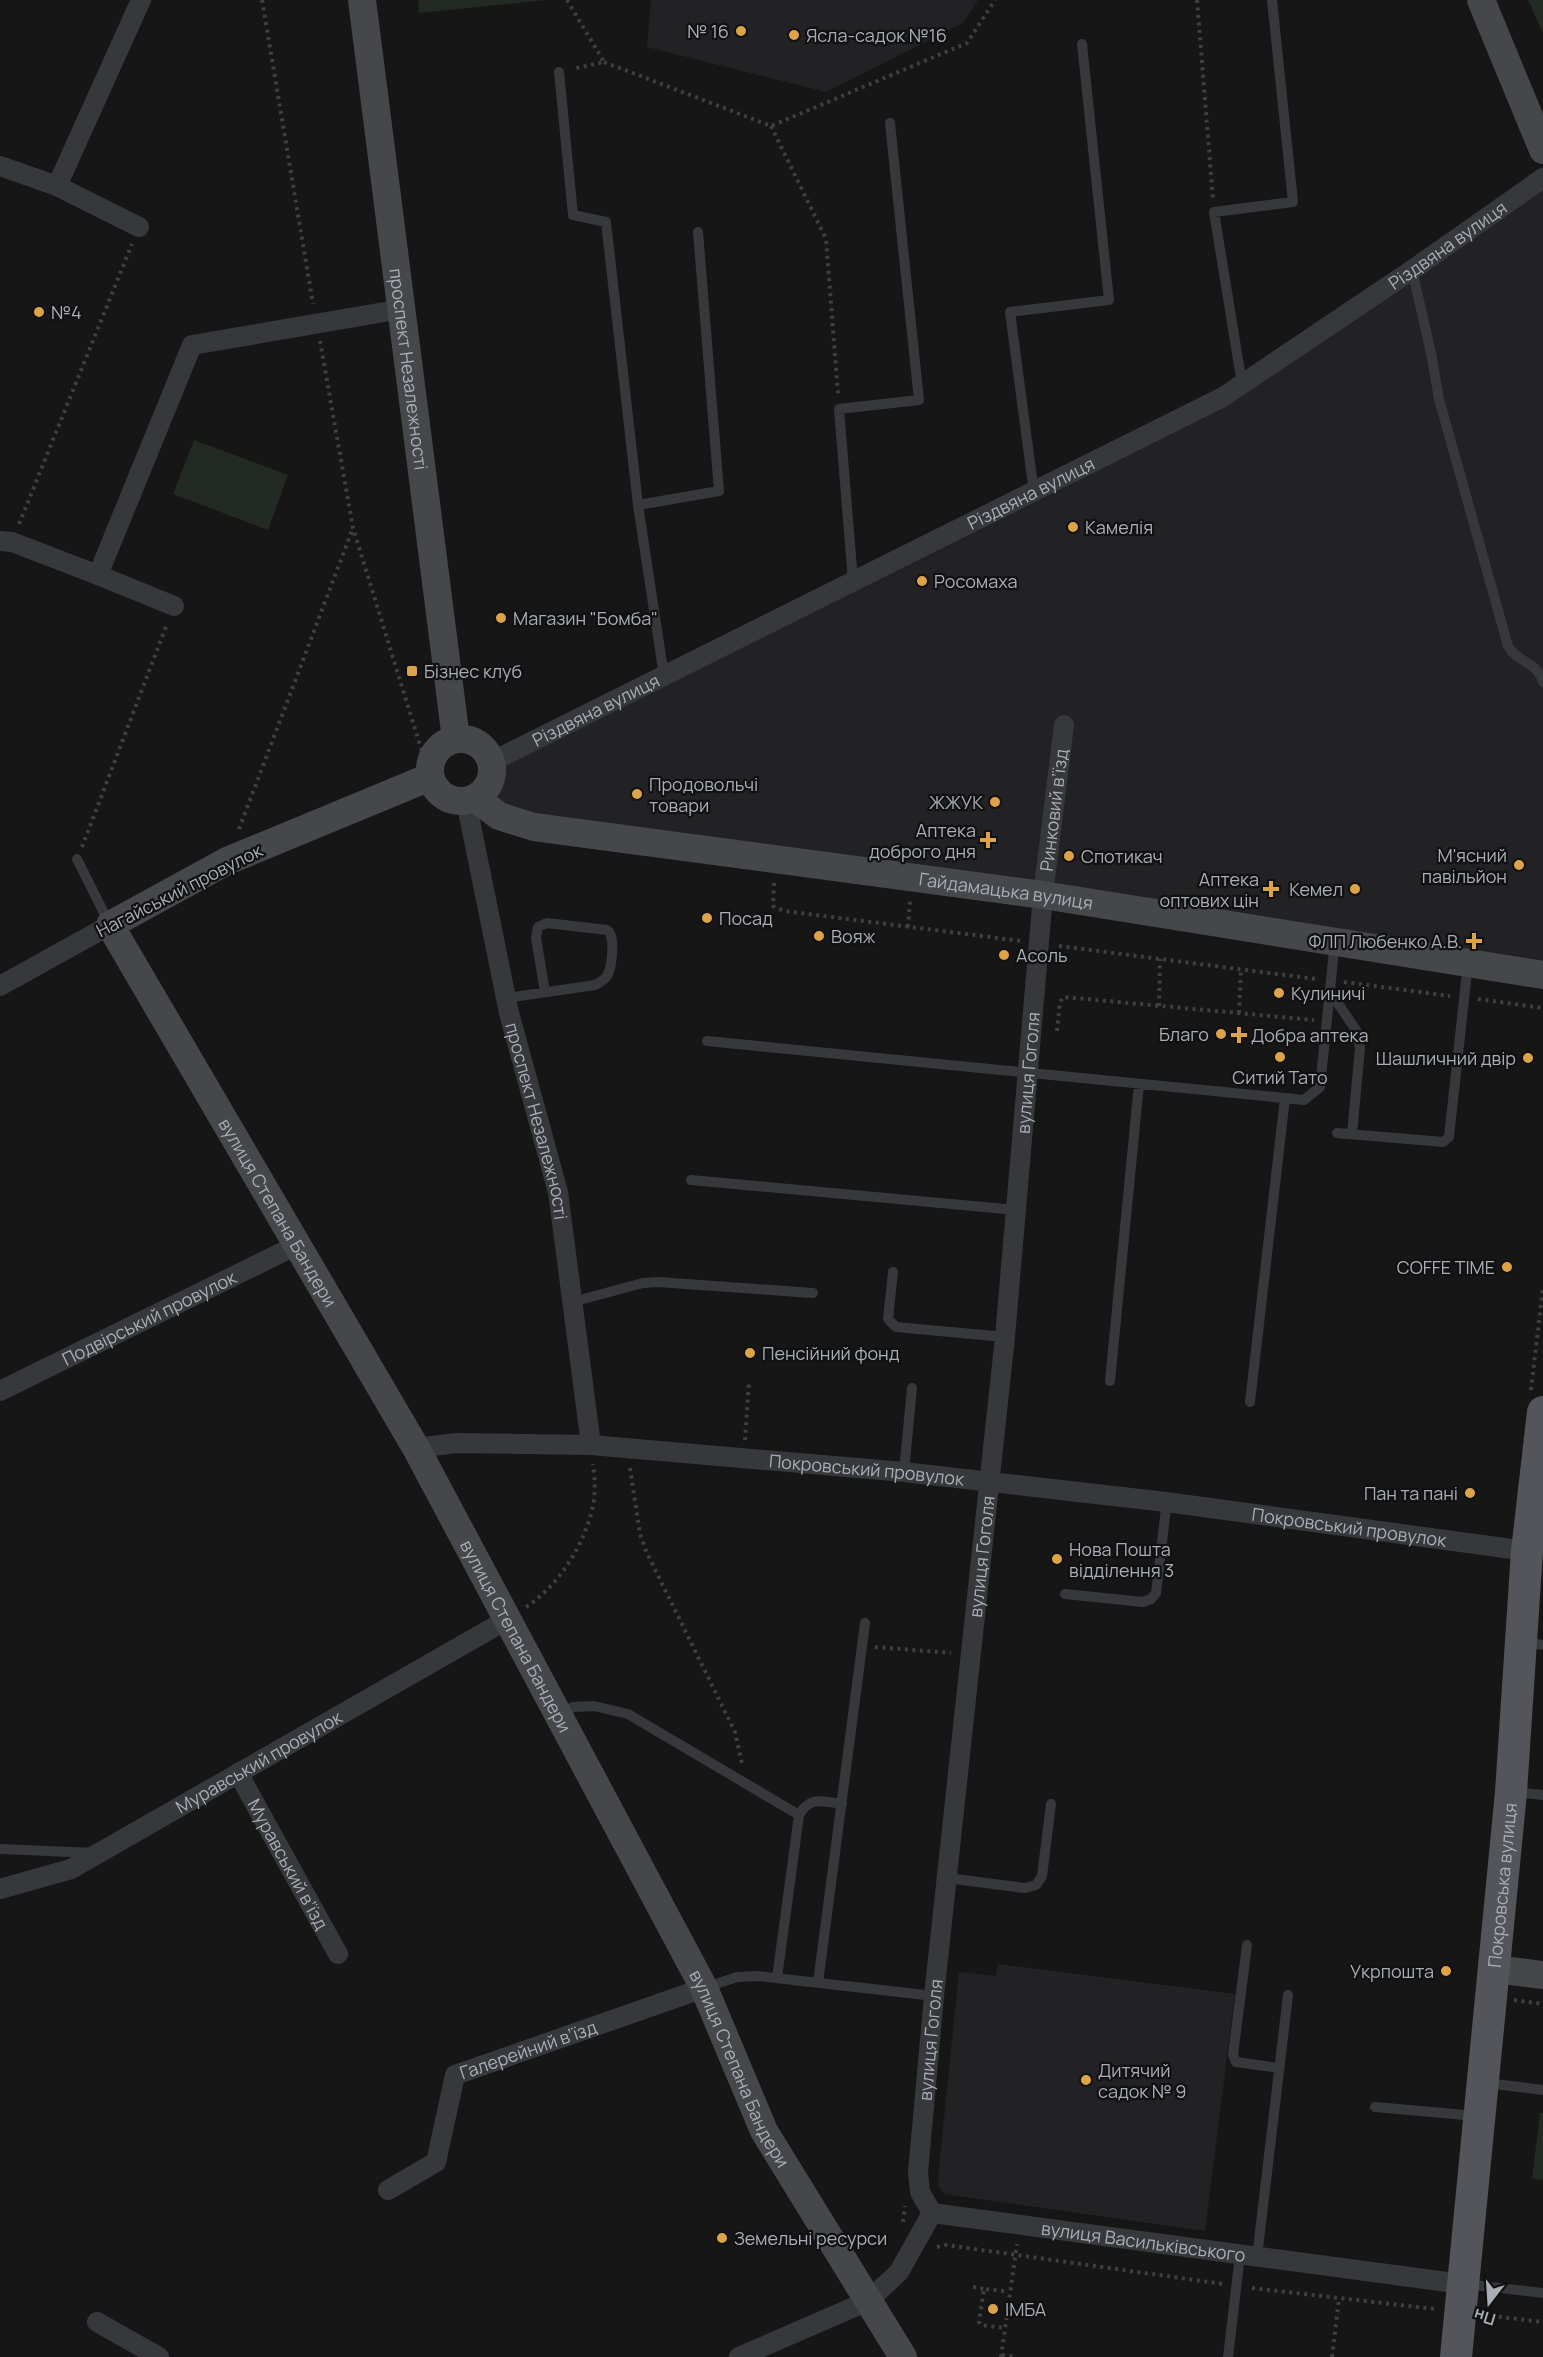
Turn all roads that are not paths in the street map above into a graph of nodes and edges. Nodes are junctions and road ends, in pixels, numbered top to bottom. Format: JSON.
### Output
{"nodes":[{"id":1,"x":141,"y":0,"type":"edge"},
{"id":2,"x":363,"y":0,"type":"edge"},
{"id":3,"x":1272,"y":0,"type":"edge"},
{"id":4,"x":1481,"y":0,"type":"edge"},
{"id":5,"x":1082,"y":44,"type":"dead end"},
{"id":6,"x":559,"y":72,"type":"road end"},
{"id":7,"x":890,"y":123,"type":"dead end"},
{"id":8,"x":1543,"y":150,"type":"edge"},
{"id":9,"x":0,"y":166,"type":"edge"},
{"id":10,"x":1543,"y":178,"type":"edge"},
{"id":11,"x":57,"y":186,"type":"junction"},
{"id":12,"x":139,"y":227,"type":"road end"},
{"id":13,"x":698,"y":232,"type":"dead end"},
{"id":14,"x":1412,"y":270,"type":"junction"},
{"id":15,"x":402,"y":309,"type":"junction"},
{"id":16,"x":1242,"y":384,"type":"junction"},
{"id":17,"x":1034,"y":493,"type":"junction"},
{"id":18,"x":638,"y":505,"type":"junction"},
{"id":19,"x":6,"y":541,"type":"edge"},
{"id":20,"x":98,"y":575,"type":"junction"},
{"id":21,"x":854,"y":581,"type":"junction"},
{"id":22,"x":174,"y":606,"type":"road end"},
{"id":23,"x":664,"y":676,"type":"junction"},
{"id":24,"x":1543,"y":682,"type":"edge"},
{"id":25,"x":1064,"y":725,"type":"dead end"},
{"id":26,"x":456,"y":739,"type":"junction"},
{"id":27,"x":491,"y":762,"type":"junction"},
{"id":28,"x":430,"y":777,"type":"junction"},
{"id":29,"x":470,"y":799,"type":"junction"},
{"id":30,"x":77,"y":859,"type":"road end"},
{"id":31,"x":1043,"y":895,"type":"junction"},
{"id":32,"x":110,"y":925,"type":"junction"},
{"id":33,"x":1335,"y":941,"type":"junction"},
{"id":34,"x":1468,"y":963,"type":"junction"},
{"id":35,"x":1543,"y":975,"type":"edge"},
{"id":36,"x":0,"y":986,"type":"edge"},
{"id":37,"x":545,"y":992,"type":"junction"},
{"id":38,"x":1330,"y":992,"type":"junction"},
{"id":39,"x":506,"y":998,"type":"junction"},
{"id":40,"x":706,"y":1041,"type":"dead end"},
{"id":41,"x":1027,"y":1074,"type":"junction"},
{"id":42,"x":1139,"y":1084,"type":"junction"},
{"id":43,"x":1285,"y":1098,"type":"junction"},
{"id":44,"x":1337,"y":1133,"type":"dead end"},
{"id":45,"x":1352,"y":1134,"type":"junction"},
{"id":46,"x":691,"y":1180,"type":"dead end"},
{"id":47,"x":1016,"y":1210,"type":"junction"},
{"id":48,"x":299,"y":1245,"type":"junction"},
{"id":49,"x":893,"y":1272,"type":"dead end"},
{"id":50,"x":813,"y":1293,"type":"dead end"},
{"id":51,"x":573,"y":1302,"type":"junction"},
{"id":52,"x":1005,"y":1337,"type":"junction"},
{"id":53,"x":1110,"y":1381,"type":"dead end"},
{"id":54,"x":912,"y":1388,"type":"dead end"},
{"id":55,"x":0,"y":1391,"type":"edge"},
{"id":56,"x":1250,"y":1402,"type":"dead end"},
{"id":57,"x":1543,"y":1412,"type":"edge"},
{"id":58,"x":591,"y":1445,"type":"junction"},
{"id":59,"x":416,"y":1449,"type":"junction"},
{"id":60,"x":904,"y":1472,"type":"junction"},
{"id":61,"x":991,"y":1481,"type":"junction"},
{"id":62,"x":1168,"y":1494,"type":"dead end"},
{"id":63,"x":1527,"y":1551,"type":"junction"},
{"id":64,"x":1065,"y":1594,"type":"dead end"},
{"id":65,"x":508,"y":1619,"type":"junction"},
{"id":66,"x":865,"y":1623,"type":"dead end"},
{"id":67,"x":1532,"y":1643,"type":"edge"},
{"id":68,"x":558,"y":1713,"type":"junction"},
{"id":69,"x":238,"y":1773,"type":"junction"},
{"id":70,"x":1511,"y":1792,"type":"junction"},
{"id":71,"x":1543,"y":1795,"type":"edge"},
{"id":72,"x":842,"y":1804,"type":"junction"},
{"id":73,"x":1051,"y":1804,"type":"dead end"},
{"id":74,"x":799,"y":1815,"type":"junction"},
{"id":75,"x":0,"y":1849,"type":"edge"},
{"id":76,"x":98,"y":1853,"type":"junction"},
{"id":77,"x":947,"y":1878,"type":"junction"},
{"id":78,"x":0,"y":1889,"type":"edge"},
{"id":79,"x":1247,"y":1945,"type":"dead end"},
{"id":80,"x":338,"y":1954,"type":"dead end"},
{"id":81,"x":1493,"y":1969,"type":"junction"},
{"id":82,"x":1543,"y":1975,"type":"edge"},
{"id":83,"x":777,"y":1978,"type":"junction"},
{"id":84,"x":818,"y":1983,"type":"junction"},
{"id":85,"x":704,"y":1988,"type":"junction"},
{"id":86,"x":1288,"y":1995,"type":"dead end"},
{"id":87,"x":934,"y":1996,"type":"junction"},
{"id":88,"x":1280,"y":2068,"type":"junction"},
{"id":89,"x":1482,"y":2082,"type":"junction"},
{"id":90,"x":1543,"y":2090,"type":"edge"},
{"id":91,"x":1375,"y":2108,"type":"dead end"},
{"id":92,"x":1465,"y":2115,"type":"dead end"},
{"id":93,"x":388,"y":2190,"type":"dead end"},
{"id":94,"x":932,"y":2213,"type":"junction"},
{"id":95,"x":1249,"y":2256,"type":"junction"},
{"id":96,"x":1543,"y":2294,"type":"edge"},
{"id":97,"x":1460,"y":2298,"type":"junction"},
{"id":98,"x":868,"y":2301,"type":"junction"},
{"id":99,"x":97,"y":2322,"type":"dead end"},
{"id":100,"x":159,"y":2357,"type":"edge"},
{"id":101,"x":739,"y":2357,"type":"edge"},
{"id":102,"x":903,"y":2357,"type":"edge"},
{"id":103,"x":1228,"y":2357,"type":"edge"},
{"id":104,"x":1456,"y":2357,"type":"edge"}],
"edges":[{"from":1,"to":11,"type":"street"},
{"from":2,"to":15,"type":"street","name":"проспект Незалежності"},
{"from":3,"to":16,"type":"lane"},
{"from":4,"to":8,"type":"street"},
{"from":5,"to":17,"type":"lane"},
{"from":6,"to":18,"type":"lane"},
{"from":7,"to":21,"type":"lane"},
{"from":9,"to":11,"type":"street"},
{"from":10,"to":14,"type":"street","name":"Різдвяна вулиця"},
{"from":11,"to":12,"type":"street"},
{"from":13,"to":18,"type":"lane"},
{"from":14,"to":16,"type":"street","name":"Різдвяна вулиця"},
{"from":14,"to":24,"type":"lane"},
{"from":15,"to":20,"type":"street"},
{"from":15,"to":26,"type":"street","name":"проспект Незалежності"},
{"from":16,"to":17,"type":"street","name":"Різдвяна вулиця"},
{"from":17,"to":21,"type":"street","name":"Різдвяна вулиця"},
{"from":18,"to":23,"type":"lane"},
{"from":19,"to":20,"type":"street"},
{"from":20,"to":22,"type":"street"},
{"from":21,"to":23,"type":"street","name":"Різдвяна вулиця"},
{"from":23,"to":27,"type":"street","name":"Різдвяна вулиця"},
{"from":25,"to":31,"type":"street","name":"Ринковий в’їзд"},
{"from":26,"to":27,"type":"street"},
{"from":26,"to":28,"type":"street"},
{"from":27,"to":29,"type":"street"},
{"from":28,"to":29,"type":"street"},
{"from":28,"to":32,"type":"street","name":"Нагайський провулок"},
{"from":29,"to":31,"type":"street","name":"Гайдамацька вулиця"},
{"from":29,"to":39,"type":"street","name":"проспект Незалежності"},
{"from":30,"to":32,"type":"lane"},
{"from":31,"to":33,"type":"street","name":"Гайдамацька вулиця"},
{"from":31,"to":41,"type":"street","name":"вулиця Гоголя"},
{"from":32,"to":36,"type":"street","name":"Нагайський провулок"},
{"from":32,"to":48,"type":"street","name":"вулиця Степана Бандери"},
{"from":33,"to":34,"type":"street","name":"Гайдамацька вулиця"},
{"from":33,"to":38,"type":"lane"},
{"from":34,"to":35,"type":"street","name":"Гайдамацька вулиця"},
{"from":34,"to":45,"type":"lane"},
{"from":37,"to":37,"type":"lane"},
{"from":37,"to":39,"type":"lane"},
{"from":38,"to":43,"type":"lane"},
{"from":38,"to":45,"type":"lane"},
{"from":39,"to":51,"type":"street","name":"проспект Незалежності"},
{"from":40,"to":41,"type":"lane"},
{"from":41,"to":42,"type":"lane"},
{"from":41,"to":47,"type":"street","name":"вулиця Гоголя"},
{"from":42,"to":43,"type":"lane"},
{"from":42,"to":53,"type":"lane"},
{"from":43,"to":56,"type":"lane"},
{"from":44,"to":45,"type":"lane"},
{"from":46,"to":47,"type":"lane"},
{"from":47,"to":52,"type":"street","name":"вулиця Гоголя"},
{"from":48,"to":55,"type":"street","name":"Подвірський провулок"},
{"from":48,"to":59,"type":"street","name":"вулиця Степана Бандери"},
{"from":49,"to":52,"type":"lane"},
{"from":50,"to":51,"type":"lane"},
{"from":51,"to":58,"type":"street","name":"проспект Незалежності"},
{"from":52,"to":61,"type":"street","name":"вулиця Гоголя"},
{"from":54,"to":60,"type":"lane"},
{"from":57,"to":63,"type":"main road","name":"Покровська вулиця"},
{"from":58,"to":59,"type":"street","name":"Покровський провулок"},
{"from":58,"to":60,"type":"street","name":"Покровський провулок"},
{"from":59,"to":65,"type":"street","name":"вулиця Степана Бандери"},
{"from":60,"to":61,"type":"street","name":"Покровський провулок"},
{"from":61,"to":63,"type":"street","name":"Покровський провулок"},
{"from":61,"to":77,"type":"street","name":"вулиця Гоголя"},
{"from":62,"to":64,"type":"lane"},
{"from":63,"to":67,"type":"main road","name":"Покровська вулиця"},
{"from":65,"to":68,"type":"street","name":"вулиця Степана Бандери"},
{"from":65,"to":69,"type":"street","name":"Муравський провулок"},
{"from":66,"to":72,"type":"lane"},
{"from":67,"to":70,"type":"main road","name":"Покровська вулиця"},
{"from":68,"to":74,"type":"lane"},
{"from":68,"to":85,"type":"street","name":"вулиця Степана Бандери"},
{"from":69,"to":76,"type":"street","name":"Муравський провулок"},
{"from":69,"to":80,"type":"street","name":"Муравський в’їзд"},
{"from":70,"to":71,"type":"lane"},
{"from":70,"to":81,"type":"main road","name":"Покровська вулиця"},
{"from":72,"to":74,"type":"lane"},
{"from":72,"to":84,"type":"lane"},
{"from":73,"to":77,"type":"lane"},
{"from":74,"to":83,"type":"lane"},
{"from":75,"to":76,"type":"lane"},
{"from":76,"to":78,"type":"street","name":"Муравський провулок"},
{"from":77,"to":87,"type":"street","name":"вулиця Гоголя"},
{"from":79,"to":88,"type":"lane"},
{"from":81,"to":82,"type":"street"},
{"from":81,"to":89,"type":"main road","name":"Покровська вулиця"},
{"from":83,"to":84,"type":"lane"},
{"from":83,"to":85,"type":"lane"},
{"from":84,"to":87,"type":"lane"},
{"from":85,"to":93,"type":"street","name":"Галерейний в’їзд"},
{"from":85,"to":98,"type":"street","name":"вулиця Степана Бандери"},
{"from":86,"to":88,"type":"lane"},
{"from":87,"to":94,"type":"street","name":"вулиця Гоголя"},
{"from":88,"to":95,"type":"lane"},
{"from":89,"to":90,"type":"lane"},
{"from":89,"to":97,"type":"main road","name":"Покровська вулиця"},
{"from":91,"to":92,"type":"lane"},
{"from":94,"to":95,"type":"street","name":"вулиця Васильківського"},
{"from":94,"to":98,"type":"street"},
{"from":95,"to":97,"type":"street","name":"вулиця Васильківського"},
{"from":95,"to":103,"type":"lane"},
{"from":96,"to":97,"type":"lane"},
{"from":97,"to":104,"type":"main road","name":"Покровська вулиця"},
{"from":98,"to":101,"type":"street"},
{"from":98,"to":102,"type":"street","name":"вулиця Степана Бандери"},
{"from":99,"to":100,"type":"street"}]}
